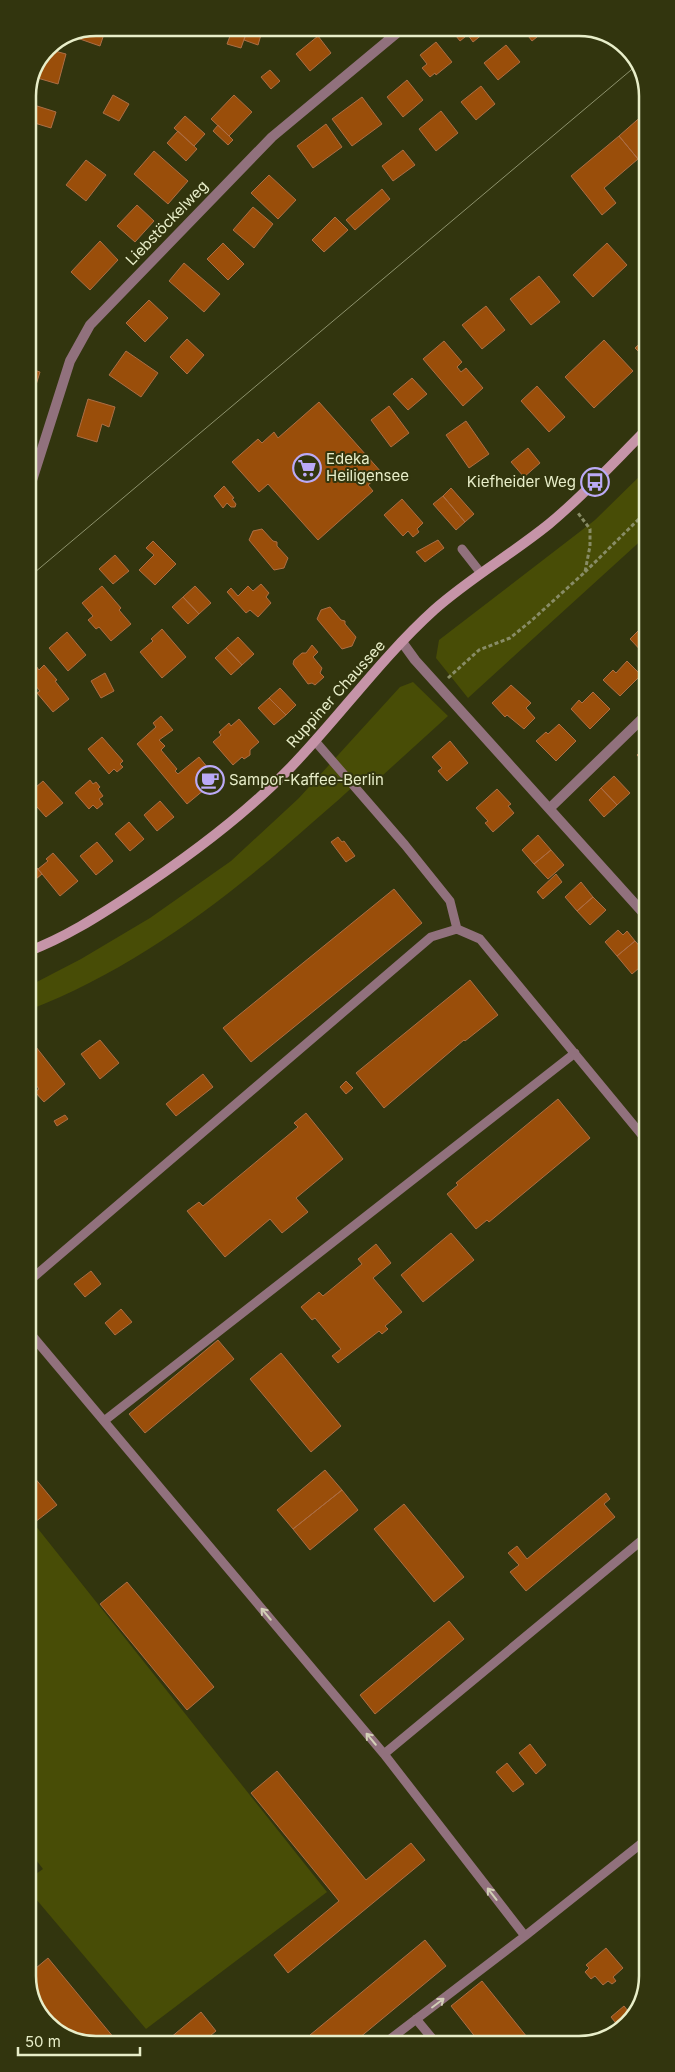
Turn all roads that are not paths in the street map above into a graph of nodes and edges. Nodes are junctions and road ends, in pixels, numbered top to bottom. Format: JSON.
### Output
{"nodes":[{"id":1,"x":393,"y":36,"type":"edge"},
{"id":2,"x":390,"y":38,"type":"joint"},
{"id":3,"x":639,"y":437,"type":"edge"},
{"id":4,"x":36,"y":467,"type":"edge"},
{"id":5,"x":462,"y":549,"type":"dead end"},
{"id":6,"x":480,"y":572,"type":"junction"},
{"id":7,"x":402,"y":642,"type":"junction"},
{"id":8,"x":639,"y":722,"type":"edge"},
{"id":9,"x":315,"y":742,"type":"junction"},
{"id":10,"x":550,"y":808,"type":"junction"},
{"id":11,"x":639,"y":908,"type":"edge"},
{"id":12,"x":456,"y":930,"type":"junction"},
{"id":13,"x":36,"y":948,"type":"edge"},
{"id":14,"x":575,"y":1053,"type":"junction"},
{"id":15,"x":639,"y":1131,"type":"edge"},
{"id":16,"x":36,"y":1274,"type":"edge"},
{"id":17,"x":36,"y":1340,"type":"edge"},
{"id":18,"x":104,"y":1421,"type":"junction"},
{"id":19,"x":639,"y":1543,"type":"edge"},
{"id":20,"x":384,"y":1754,"type":"junction"},
{"id":21,"x":639,"y":1845,"type":"edge"},
{"id":22,"x":525,"y":1936,"type":"junction"},
{"id":23,"x":416,"y":2019,"type":"junction"},
{"id":24,"x":394,"y":2036,"type":"edge"},
{"id":25,"x":430,"y":2036,"type":"edge"}],
"edges":[{"from":1,"to":2,"type":"street","name":"Liebstöckelweg"},
{"from":2,"to":4,"type":"street","name":"Liebstöckelweg"},
{"from":3,"to":6,"type":"main road","name":"Ruppiner Chaussee"},
{"from":5,"to":6,"type":"lane"},
{"from":6,"to":7,"type":"main road","name":"Ruppiner Chaussee"},
{"from":7,"to":9,"type":"main road","name":"Ruppiner Chaussee"},
{"from":7,"to":10,"type":"street"},
{"from":8,"to":10,"type":"street"},
{"from":9,"to":12,"type":"lane"},
{"from":9,"to":13,"type":"main road","name":"Ruppiner Chaussee"},
{"from":10,"to":11,"type":"street"},
{"from":12,"to":14,"type":"lane"},
{"from":12,"to":16,"type":"lane"},
{"from":14,"to":15,"type":"lane"},
{"from":14,"to":18,"type":"lane"},
{"from":17,"to":18,"type":"lane"},
{"from":20,"to":18,"type":"lane","one_way":true},
{"from":19,"to":20,"type":"lane"},
{"from":22,"to":20,"type":"lane","one_way":true},
{"from":21,"to":22,"type":"lane"},
{"from":23,"to":22,"type":"lane","one_way":true},
{"from":23,"to":24,"type":"lane"},
{"from":23,"to":25,"type":"lane"}]}
